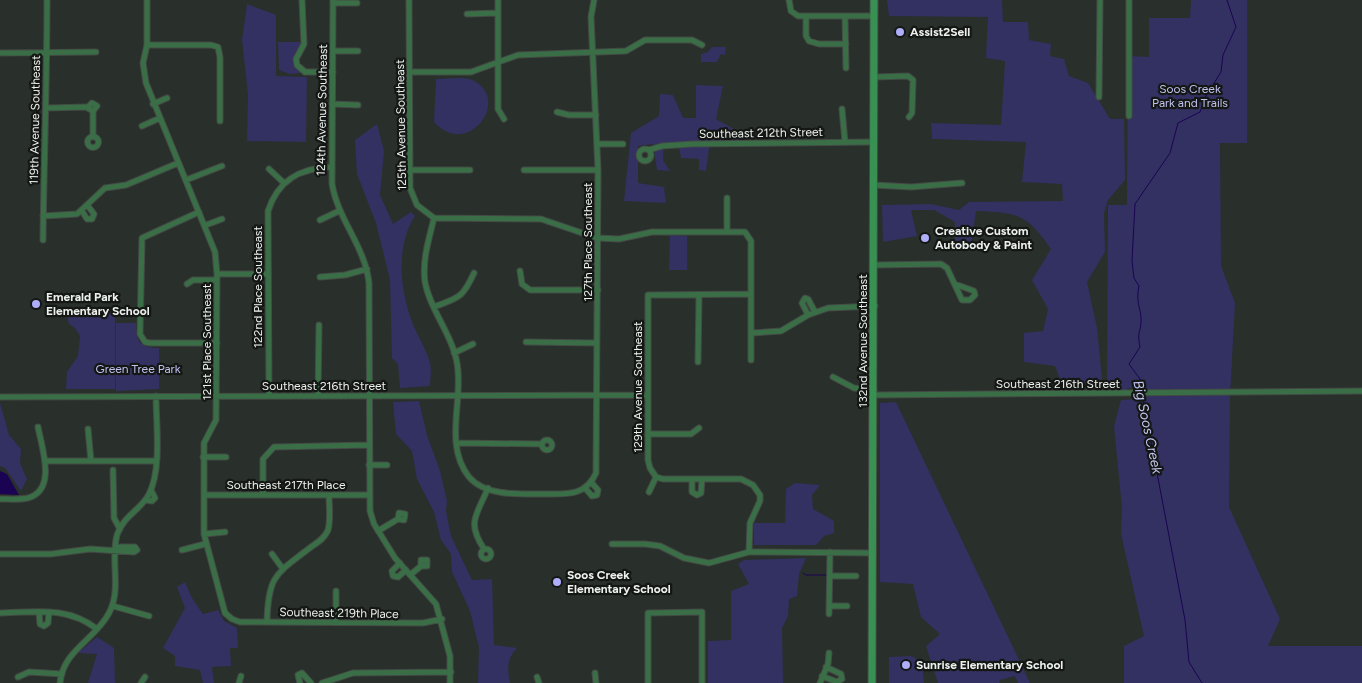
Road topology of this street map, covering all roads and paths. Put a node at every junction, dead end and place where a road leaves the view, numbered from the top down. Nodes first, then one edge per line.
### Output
1 (47, 0) edge
2 (147, 0) edge
3 (302, 0) edge
4 (409, 0) edge
5 (498, 0) edge
6 (594, 0) edge
7 (790, 0) edge
8 (874, 0) edge
9 (1100, 0) edge
10 (1129, 0) edge
11 (333, 1) edge
12 (358, 3) dead end
13 (498, 13) junction
14 (467, 14) dead end
15 (845, 16) junction
16 (874, 16) junction
17 (806, 17) junction
18 (846, 44) junction
19 (147, 45) junction
20 (702, 45) dead end
21 (333, 51) junction
22 (358, 51) dead end
23 (592, 51) junction
24 (0, 52) edge
25 (96, 52) dead end
26 (47, 53) junction
27 (497, 61) junction
28 (846, 68) dead end
29 (333, 72) junction
30 (409, 72) junction
31 (874, 77) junction
32 (1099, 97) dead end
33 (167, 98) dead end
34 (153, 104) junction
35 (332, 104) junction
36 (358, 105) dead end
37 (46, 108) junction
38 (842, 109) dead end
39 (557, 112) dead end
40 (596, 115) junction
41 (1129, 116) dead end
42 (160, 118) junction
43 (909, 118) dead end
44 (504, 119) dead end
45 (220, 121) dead end
46 (142, 126) dead end
47 (93, 137) dead end
48 (845, 142) junction
49 (874, 142) junction
50 (598, 144) junction
51 (624, 144) dead end
52 (649, 150) dead end
53 (178, 164) junction
54 (222, 166) dead end
55 (331, 167) junction
56 (269, 169) dead end
57 (409, 170) junction
58 (470, 170) dead end
59 (524, 170) dead end
60 (598, 170) junction
61 (186, 180) junction
62 (284, 183) junction
63 (962, 183) dead end
64 (874, 185) junction
65 (727, 198) dead end
66 (88, 206) junction
67 (339, 210) junction
68 (82, 211) junction
69 (199, 212) junction
70 (43, 216) junction
71 (434, 218) junction
72 (222, 219) dead end
73 (320, 220) dead end
74 (206, 225) junction
75 (727, 232) junction
76 (597, 238) junction
77 (43, 240) dead end
78 (875, 265) junction
79 (368, 269) junction
80 (520, 271) dead end
81 (474, 273) dead end
82 (267, 274) junction
83 (217, 277) junction
84 (320, 277) dead end
85 (187, 284) dead end
86 (955, 284) dead end
87 (598, 290) junction
88 (699, 294) junction
89 (751, 294) junction
90 (875, 306) junction
91 (434, 307) junction
92 (815, 312) junction
93 (808, 315) junction
94 (319, 325) dead end
95 (751, 333) junction
96 (526, 342) dead end
97 (217, 343) junction
98 (597, 343) junction
99 (473, 344) dead end
100 (454, 353) junction
101 (751, 360) dead end
102 (698, 362) dead end
103 (833, 377) dead end
104 (1362, 391) edge
105 (874, 392) junction
106 (458, 395) junction
107 (597, 395) junction
108 (648, 395) junction
109 (156, 396) junction
110 (216, 396) junction
111 (269, 396) junction
112 (318, 396) junction
113 (369, 396) junction
114 (0, 397) edge
115 (38, 428) dead end
116 (699, 428) dead end
117 (88, 430) dead end
118 (648, 434) junction
119 (456, 443) junction
120 (541, 444) dead end
121 (369, 445) junction
122 (204, 457) junction
123 (226, 457) dead end
124 (45, 461) junction
125 (91, 461) junction
126 (156, 461) junction
127 (369, 465) junction
128 (387, 465) dead end
129 (113, 470) dead end
130 (656, 476) junction
131 (692, 479) junction
132 (702, 479) junction
133 (488, 488) junction
134 (649, 492) dead end
135 (204, 495) junction
136 (263, 495) junction
137 (329, 495) junction
138 (368, 495) junction
139 (0, 499) edge
140 (398, 519) dead end
141 (120, 529) junction
142 (378, 531) junction
143 (225, 532) dead end
144 (204, 534) junction
145 (205, 544) junction
146 (612, 544) dead end
147 (116, 550) junction
148 (182, 550) dead end
149 (484, 550) dead end
150 (750, 552) junction
151 (830, 552) junction
152 (873, 553) junction
153 (0, 554) edge
154 (272, 554) dead end
155 (400, 563) junction
156 (421, 566) dead end
157 (283, 569) junction
158 (408, 572) junction
159 (830, 576) junction
160 (856, 576) dead end
161 (336, 591) dead end
162 (113, 606) junction
163 (829, 606) junction
164 (847, 606) dead end
165 (0, 612) edge
166 (40, 612) junction
167 (49, 612) junction
168 (829, 614) dead end
169 (149, 616) dead end
170 (442, 619) junction
171 (236, 621) joint
172 (267, 622) junction
173 (336, 622) junction
174 (97, 629) junction
175 (829, 653) dead end
176 (826, 668) junction
177 (451, 672) junction
178 (595, 673) dead end
179 (62, 674) junction
180 (241, 676) dead end
181 (343, 676) junction
182 (822, 676) junction
183 (18, 677) dead end
184 (145, 677) dead end
185 (330, 681) edge
186 (60, 683) edge
187 (142, 683) edge
188 (239, 683) edge
189 (300, 683) edge
190 (311, 683) edge
191 (322, 683) edge
192 (344, 683) edge
193 (450, 683) edge
194 (596, 683) edge
195 (648, 683) edge
196 (702, 683) edge
197 (820, 683) edge
198 (872, 683) edge

1 - 26 street, 119th Avenue Southeast
2 - 19 street, 121st Place Southeast
3 - 29 street
4 - 30 street, 125th Avenue Southeast
5 - 13 street
6 - 23 street, 127th Place Southeast
7 - 17 street
8 - 16 main road, 132nd Avenue Southeast
9 - 32 street
10 - 41 street
11 - 12 street
11 - 21 street, 124th Avenue Southeast
13 - 14 street
13 - 27 street
15 - 16 street
15 - 17 street
15 - 18 street
16 - 31 main road, 132nd Avenue Southeast
17 - 18 street
18 - 28 street
19 - 34 street, 121st Place Southeast
19 - 45 street
20 - 23 street
21 - 22 street
21 - 29 street, 124th Avenue Southeast
23 - 27 street
23 - 40 street, 127th Place Southeast
24 - 26 street
25 - 26 street
26 - 37 street, 119th Avenue Southeast
27 - 30 street
27 - 44 street
29 - 35 street, 124th Avenue Southeast
30 - 57 street, 125th Avenue Southeast
31 - 43 street
31 - 49 main road, 132nd Avenue Southeast
33 - 34 street
34 - 42 street, 121st Place Southeast
35 - 36 street
35 - 55 street, 124th Avenue Southeast
37 - 47 street
37 - 70 street, 119th Avenue Southeast
38 - 48 street
39 - 40 street
40 - 50 street, 127th Place Southeast
42 - 46 street
42 - 53 street, 121st Place Southeast
48 - 49 street, Southeast 212th Street
48 - 52 street, Southeast 212th Street
49 - 64 main road, 132nd Avenue Southeast
50 - 51 street
50 - 60 street, 127th Place Southeast
53 - 61 street, 121st Place Southeast
53 - 66 street
54 - 61 street
55 - 62 street
55 - 67 street, 124th Avenue Southeast
56 - 62 street
57 - 58 street
57 - 71 street, 125th Avenue Southeast
59 - 60 street
60 - 76 street, 127th Place Southeast
61 - 69 street, 121st Place Southeast
62 - 82 street, 122nd Place Southeast
63 - 64 street
64 - 78 main road, 132nd Avenue Southeast
65 - 75 street
66 - 68 street
66 - 68 street
67 - 73 street
67 - 79 street, 124th Avenue Southeast
68 - 70 street
69 - 74 street, 121st Place Southeast
69 - 97 street
70 - 77 street, 119th Avenue Southeast
71 - 76 street
71 - 91 street
72 - 74 street
74 - 83 street, 121st Place Southeast
75 - 76 street
75 - 89 street
76 - 87 street, 127th Place Southeast
78 - 86 street
78 - 90 main road, 132nd Avenue Southeast
79 - 84 street
79 - 113 street, 124th Avenue Southeast
80 - 87 street
81 - 91 street
82 - 83 street
82 - 111 street, 122nd Place Southeast
83 - 85 street
83 - 97 street, 121st Place Southeast
87 - 98 street, 127th Place Southeast
88 - 89 street
88 - 102 street
88 - 108 street, 129th Avenue Southeast
89 - 95 street
90 - 92 street
90 - 105 main road, 132nd Avenue Southeast
91 - 100 street
92 - 93 street
92 - 93 street
93 - 95 street
94 - 112 street
95 - 101 street
96 - 98 street
97 - 110 street, 121st Place Southeast
98 - 107 street, 127th Place Southeast
99 - 100 street
100 - 106 street
103 - 105 street, Southeast 216th Street
104 - 105 street, Southeast 216th Street
105 - 152 main road, 132nd Avenue Southeast
106 - 107 street, Southeast 216th Street
106 - 113 street, Southeast 216th Street
106 - 119 street
107 - 108 street, Southeast 216th Street
107 - 133 street, 127th Place Southeast
108 - 118 street, 129th Avenue Southeast
109 - 110 street, Southeast 216th Street
109 - 114 street, Southeast 216th Street
109 - 126 street
110 - 111 street, Southeast 216th Street
110 - 122 street, 121st Place Southeast
111 - 112 street, Southeast 216th Street
112 - 113 street, Southeast 216th Street
113 - 121 street, 124th Avenue Southeast
115 - 124 street
116 - 118 street
117 - 125 street
118 - 130 street, 129th Avenue Southeast
119 - 120 street
119 - 133 street
121 - 127 street, 124th Avenue Southeast
121 - 136 street
122 - 123 street
122 - 135 street, 121st Place Southeast
124 - 125 street
124 - 139 street
125 - 126 street
126 - 141 street
127 - 128 street
127 - 138 street, 124th Avenue Southeast
129 - 141 street
130 - 131 street
130 - 134 street
131 - 132 street
131 - 132 street
132 - 150 street
133 - 149 street
135 - 136 street, Southeast 217th Place
135 - 144 street, 121st Place Southeast
136 - 137 street, Southeast 217th Place
137 - 138 street, Southeast 217th Place
137 - 157 street
138 - 142 street, 124th Avenue Southeast
140 - 142 street
141 - 147 street
142 - 155 street, 124th Avenue Southeast
143 - 144 street
144 - 145 street, 121st Place Southeast
145 - 148 street
145 - 171 street, 121st Place Southeast
146 - 150 street
147 - 153 street
147 - 162 street
150 - 151 street
151 - 152 street
151 - 159 street
152 - 198 main road, 132nd Avenue Southeast
154 - 157 street
155 - 158 street, 124th Avenue Southeast
155 - 158 street
156 - 158 street
157 - 172 street
158 - 170 street, 124th Avenue Southeast
159 - 160 street
159 - 163 street
161 - 173 street
162 - 169 street
162 - 174 street
163 - 164 street
163 - 168 street
165 - 166 street
166 - 167 street
166 - 167 street
167 - 174 street
170 - 173 street, Southeast 219th Place
170 - 177 street, 124th Avenue Southeast
171 - 172 street, Southeast 219th Place
172 - 173 street, Southeast 219th Place
174 - 179 street
175 - 176 street
176 - 182 street
176 - 182 street
177 - 181 street
177 - 193 street, 124th Avenue Southeast
178 - 194 street
179 - 183 street
179 - 186 street
180 - 188 street
181 - 185 street
181 - 192 street
182 - 197 street
184 - 187 street
185 - 191 street
189 - 190 street
195 - 196 street

